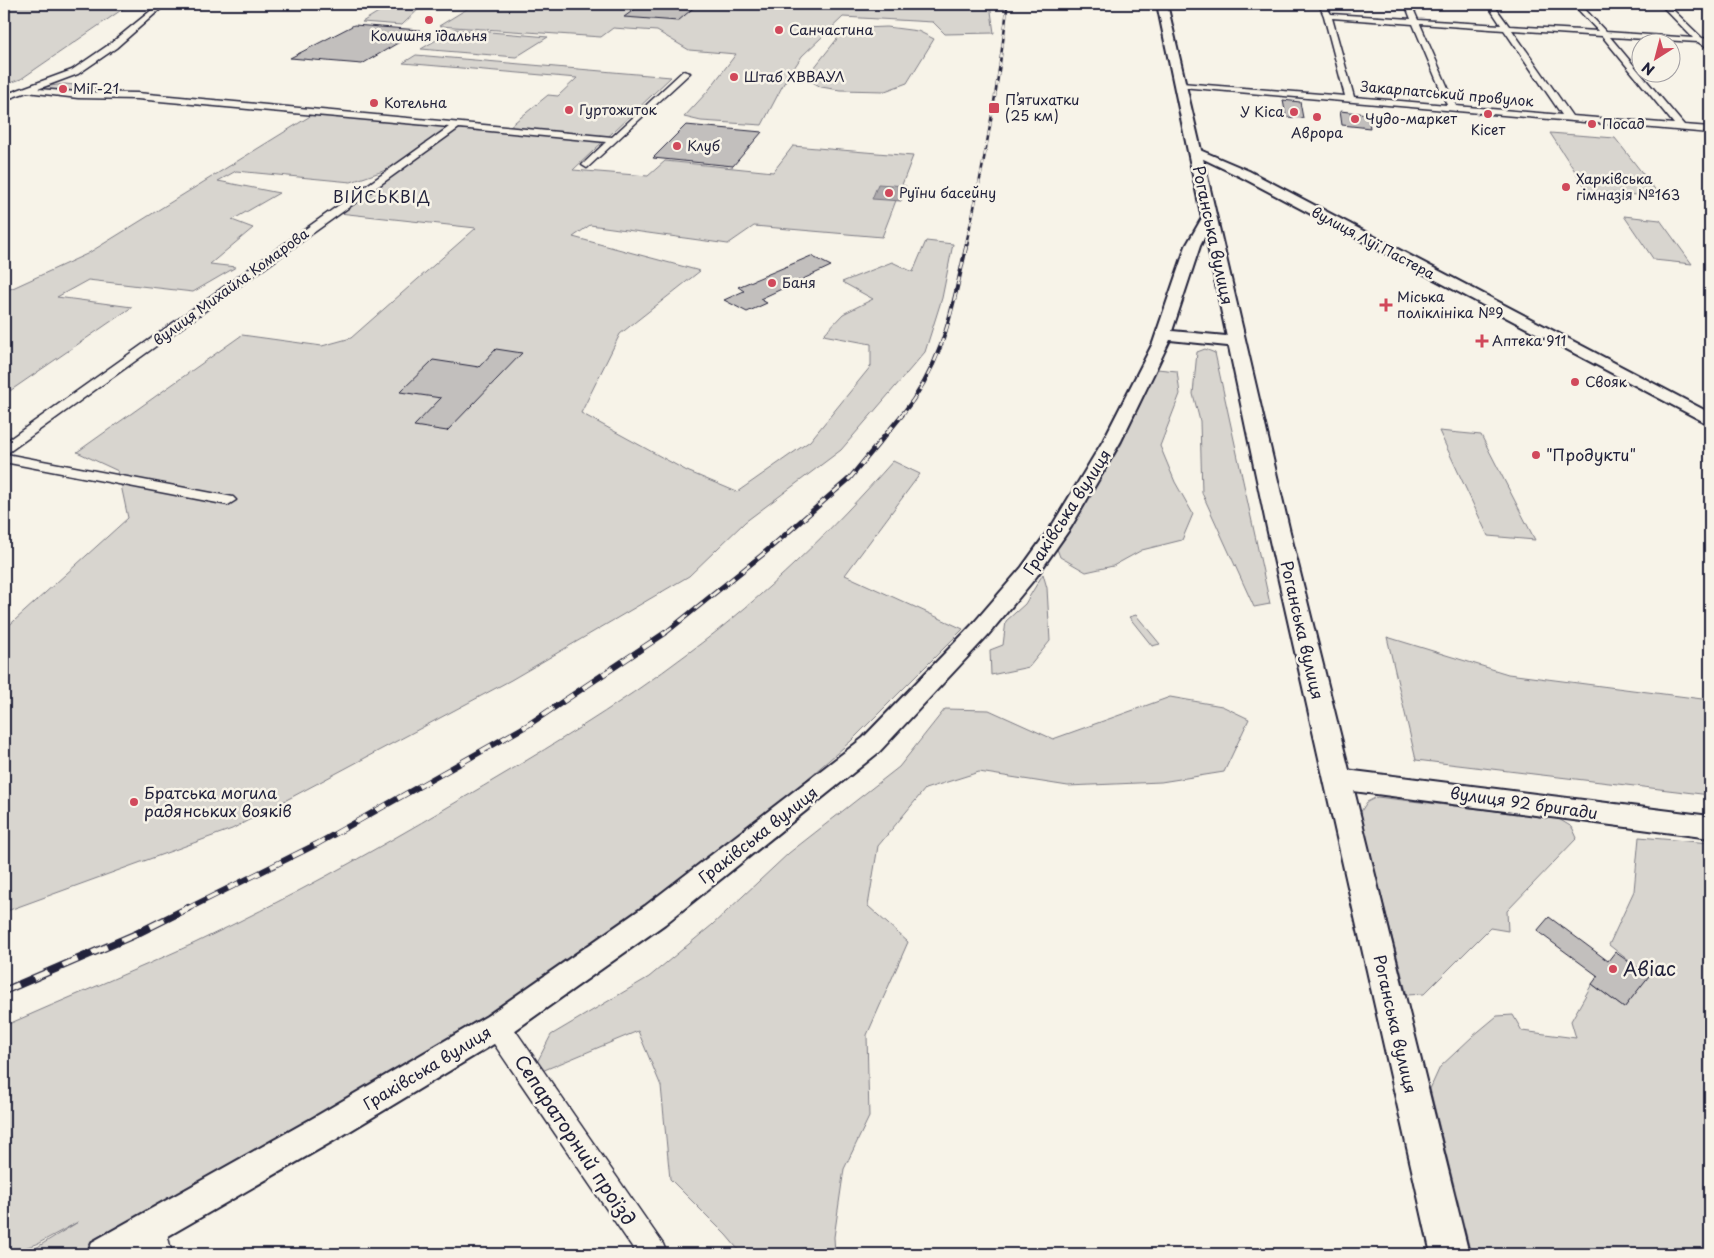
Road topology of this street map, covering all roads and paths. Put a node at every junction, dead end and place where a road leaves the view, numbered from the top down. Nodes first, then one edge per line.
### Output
1 (163, 4) edge
2 (1162, 4) edge
3 (1322, 4) edge
4 (1408, 4) edge
5 (1490, 4) edge
6 (1576, 4) edge
7 (1663, 4) edge
8 (1328, 16) junction
9 (1416, 22) junction
10 (1508, 28) junction
11 (1604, 34) junction
12 (1700, 40) junction
13 (1710, 41) edge
14 (1710, 50) edge
15 (686, 73) dead end
16 (51, 82) junction
17 (1181, 85) junction
18 (27, 90) junction
19 (138, 96) junction
20 (4, 98) edge
21 (1350, 99) junction
22 (1453, 108) junction
23 (1569, 118) junction
24 (458, 124) junction
25 (1680, 127) junction
26 (1710, 130) edge
27 (614, 140) junction
28 (1195, 150) junction
29 (587, 165) dead end
30 (1208, 218) junction
31 (1164, 335) junction
32 (1237, 342) junction
33 (1710, 420) edge
34 (4, 450) edge
35 (4, 458) edge
36 (228, 500) dead end
37 (1338, 779) junction
38 (1710, 827) edge
39 (497, 1026) junction
40 (153, 1227) junction
41 (104, 1254) edge
42 (158, 1254) edge
43 (653, 1254) edge
44 (1450, 1254) edge

1 - 16 street
2 - 17 main road, Роганська вулиця
3 - 8 street
4 - 9 street
5 - 10 street
6 - 11 street
7 - 12 street
8 - 9 street
8 - 21 street
9 - 10 street
9 - 22 street
10 - 11 street
10 - 23 street
11 - 12 street
11 - 25 street
12 - 13 street
12 - 14 street
15 - 27 street
16 - 18 street
16 - 19 street
17 - 21 street, Закарпатський провулок
17 - 28 main road, Роганська вулиця
18 - 19 street
18 - 20 street
19 - 24 street
21 - 22 street, Закарпатський провулок
22 - 23 street, Закарпатський провулок
23 - 25 street, Закарпатський провулок
24 - 27 street
24 - 34 street, вулиця Михайла Комарова
25 - 26 street, Закарпатський провулок
27 - 29 street
28 - 30 main road, Роганська вулиця
28 - 33 street, вулиця Луї Пастера
30 - 31 street, Граківська вулиця
30 - 32 main road, Роганська вулиця
31 - 32 street
31 - 39 street, Граківська вулиця
32 - 37 main road, Роганська вулиця
35 - 36 street
37 - 38 street, вулиця 92 бригади
37 - 44 main road, Роганська вулиця
39 - 40 street, Граківська вулиця
39 - 43 street, Сепараторний проїзд
40 - 41 street, Граківська вулиця
40 - 42 street

